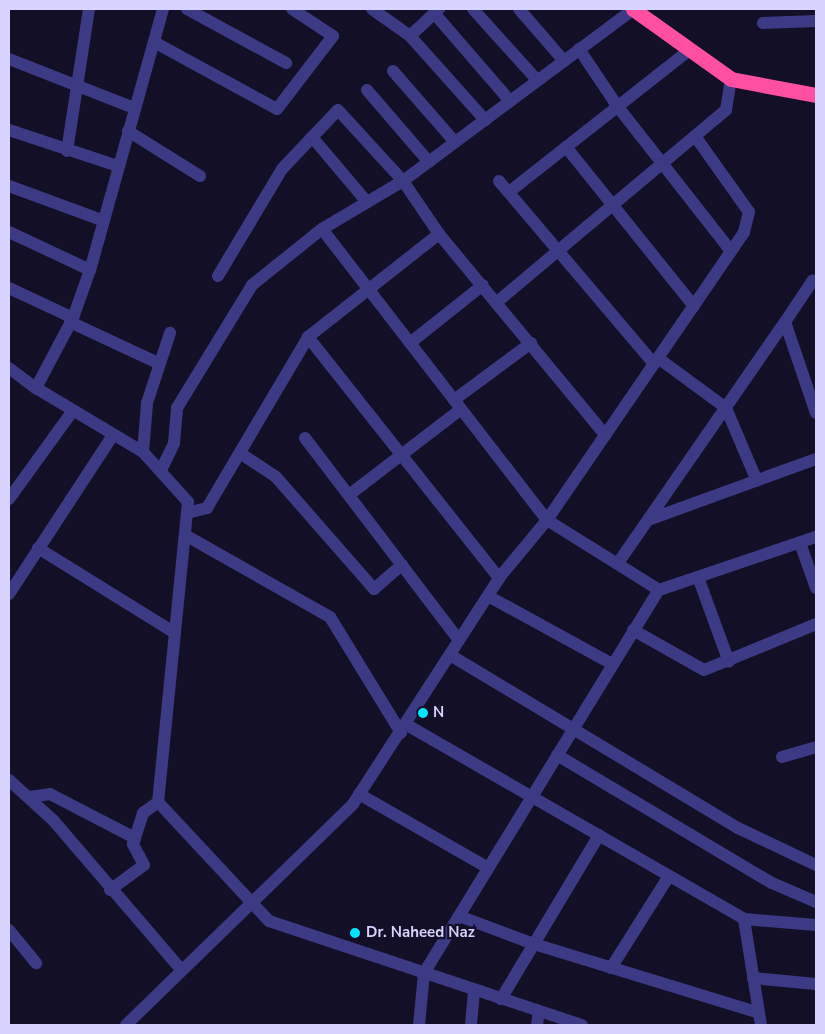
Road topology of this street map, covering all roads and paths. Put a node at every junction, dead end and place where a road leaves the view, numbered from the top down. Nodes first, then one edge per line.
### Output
1 (89, 9) edge
2 (164, 9) edge
3 (187, 9) edge
4 (292, 9) edge
5 (372, 9) edge
6 (396, 9) edge
7 (473, 9) edge
8 (519, 9) edge
9 (633, 9) edge
10 (436, 11) edge
11 (389, 20) junction
12 (816, 21) edge
13 (763, 23) dead end
14 (410, 36) junction
15 (154, 42) junction
16 (579, 50) junction
17 (688, 51) junction
18 (9, 58) edge
19 (564, 61) junction
20 (286, 63) dead end
21 (393, 71) dead end
22 (731, 79) junction
23 (538, 80) junction
24 (75, 84) junction
25 (367, 90) dead end
26 (816, 95) edge
27 (510, 101) junction
28 (618, 107) junction
29 (134, 108) junction
30 (484, 120) junction
31 (9, 130) edge
32 (128, 131) junction
33 (695, 136) junction
34 (312, 137) junction
35 (455, 142) junction
36 (566, 147) junction
37 (67, 151) junction
38 (429, 162) junction
39 (662, 164) junction
40 (118, 166) junction
41 (200, 176) dead end
42 (403, 181) junction
43 (499, 181) dead end
44 (9, 186) edge
45 (509, 192) junction
46 (367, 202) junction
47 (612, 205) junction
48 (102, 220) junction
49 (322, 230) junction
50 (9, 232) edge
51 (439, 234) junction
52 (558, 250) junction
53 (731, 251) junction
54 (90, 270) junction
55 (218, 276) dead end
56 (813, 280) dead end
57 (484, 285) junction
58 (9, 288) edge
59 (368, 290) junction
60 (497, 302) junction
61 (694, 306) junction
62 (72, 320) junction
63 (785, 322) junction
64 (170, 333) dead end
65 (308, 337) junction
66 (410, 342) junction
67 (531, 343) junction
68 (656, 361) junction
69 (158, 363) junction
70 (9, 368) edge
71 (36, 388) junction
72 (458, 404) junction
73 (726, 408) junction
74 (72, 412) junction
75 (816, 413) edge
76 (113, 435) junction
77 (605, 435) junction
78 (305, 438) dead end
79 (143, 452) junction
80 (240, 453) junction
81 (402, 454) junction
82 (816, 459) edge
83 (161, 470) junction
84 (756, 481) junction
85 (349, 495) junction
86 (9, 499) edge
87 (187, 513) junction
88 (547, 520) junction
89 (648, 520) junction
90 (185, 536) junction
91 (816, 538) edge
92 (800, 543) junction
93 (38, 548) junction
94 (618, 563) junction
95 (402, 565) junction
96 (698, 577) junction
97 (499, 578) junction
98 (816, 588) edge
99 (659, 590) junction
100 (9, 594) edge
101 (488, 596) junction
102 (816, 624) edge
103 (633, 630) junction
104 (175, 633) junction
105 (459, 640) junction
106 (450, 655) junction
107 (729, 662) junction
108 (612, 664) junction
109 (404, 729) junction
110 (573, 729) junction
111 (816, 747) edge
112 (557, 756) junction
113 (782, 757) dead end
114 (9, 780) edge
115 (359, 794) junction
116 (28, 797) junction
117 (531, 797) junction
118 (158, 802) junction
119 (599, 835) junction
120 (135, 838) junction
121 (816, 865) edge
122 (488, 868) junction
123 (669, 876) junction
124 (110, 890) junction
125 (816, 902) edge
126 (252, 903) junction
127 (458, 916) junction
128 (744, 919) junction
129 (816, 925) edge
130 (9, 930) edge
131 (534, 944) junction
132 (36, 963) dead end
133 (180, 968) junction
134 (611, 968) junction
135 (424, 973) junction
136 (754, 978) junction
137 (816, 984) edge
138 (474, 990) junction
139 (501, 999) junction
140 (539, 1011) junction
141 (760, 1019) edge
142 (126, 1025) edge
143 (419, 1025) edge
144 (471, 1025) edge
145 (538, 1025) edge
146 (582, 1025) edge

1 - 24 street
2 - 15 street
3 - 20 street
4 - 15 street
5 - 11 street
6 - 11 street
7 - 23 street
8 - 19 street
9 - 16 street
9 - 17 highway
10 - 14 street
10 - 27 street
11 - 14 street
12 - 13 street
14 - 30 street
15 - 29 street
16 - 19 street
16 - 28 street
17 - 22 highway
17 - 28 street
18 - 24 street
19 - 23 street
21 - 35 street
22 - 26 highway
22 - 33 street
23 - 27 street
24 - 29 street
24 - 37 street
25 - 38 street
27 - 30 street
28 - 36 street
28 - 39 street
29 - 32 street
30 - 35 street
31 - 37 street
32 - 40 street
32 - 41 street
33 - 39 street
33 - 53 street
34 - 42 street
34 - 46 street
34 - 55 street
35 - 38 street
36 - 45 street
36 - 47 street
37 - 40 street
38 - 42 street
39 - 47 street
39 - 53 street
40 - 48 street
42 - 46 street
42 - 51 street
43 - 45 street
44 - 48 street
45 - 52 street
46 - 49 street
47 - 52 street
47 - 61 street
48 - 54 street
49 - 59 street
49 - 83 street
50 - 54 street
51 - 57 street
51 - 59 street
52 - 60 street
52 - 68 street
53 - 61 street
54 - 62 street
56 - 63 street
57 - 60 street
57 - 66 street
58 - 62 street
59 - 65 street
59 - 66 street
60 - 67 street
61 - 68 street
62 - 69 street
62 - 71 street
63 - 73 street
63 - 75 street
64 - 69 street
65 - 80 street
65 - 81 street
66 - 72 street
67 - 72 street
67 - 77 street
68 - 73 street
68 - 77 street
69 - 79 street
70 - 71 street
71 - 74 street
72 - 81 street
72 - 88 street
73 - 84 street
73 - 89 street
74 - 76 street
74 - 86 street
76 - 79 street
76 - 93 street
77 - 88 street
78 - 85 street
79 - 83 street
80 - 87 street
80 - 95 street
81 - 85 street
81 - 97 street
82 - 84 street
83 - 87 street
84 - 89 street
85 - 95 street
87 - 90 street
88 - 94 street
88 - 97 street
89 - 94 street
90 - 104 street
90 - 109 street
91 - 92 street
92 - 96 street
92 - 98 street
93 - 100 street
93 - 104 street
94 - 99 street
95 - 105 street
96 - 99 street
96 - 107 street
97 - 101 street
99 - 103 street
101 - 105 street
101 - 108 street
102 - 107 street
103 - 107 street
103 - 108 street
104 - 118 street
105 - 106 street
106 - 109 street
106 - 110 street
108 - 110 street
109 - 115 street
109 - 117 street
110 - 112 street
110 - 121 street
111 - 113 street
112 - 117 street
112 - 125 street
114 - 116 street
115 - 122 street
115 - 126 street
116 - 120 street
116 - 124 street
117 - 119 street
117 - 122 street
118 - 120 street
118 - 126 street
119 - 123 street
119 - 131 street
120 - 124 street
122 - 127 street
123 - 128 street
123 - 134 street
124 - 133 street
126 - 133 street
126 - 135 street
127 - 131 street
127 - 135 street
128 - 129 street
128 - 136 street
130 - 132 street
131 - 134 street
131 - 139 street
133 - 142 street
134 - 141 street
135 - 138 street
135 - 143 street
136 - 137 street
136 - 141 street
138 - 139 street
138 - 144 street
139 - 140 street
140 - 145 street
140 - 146 street

